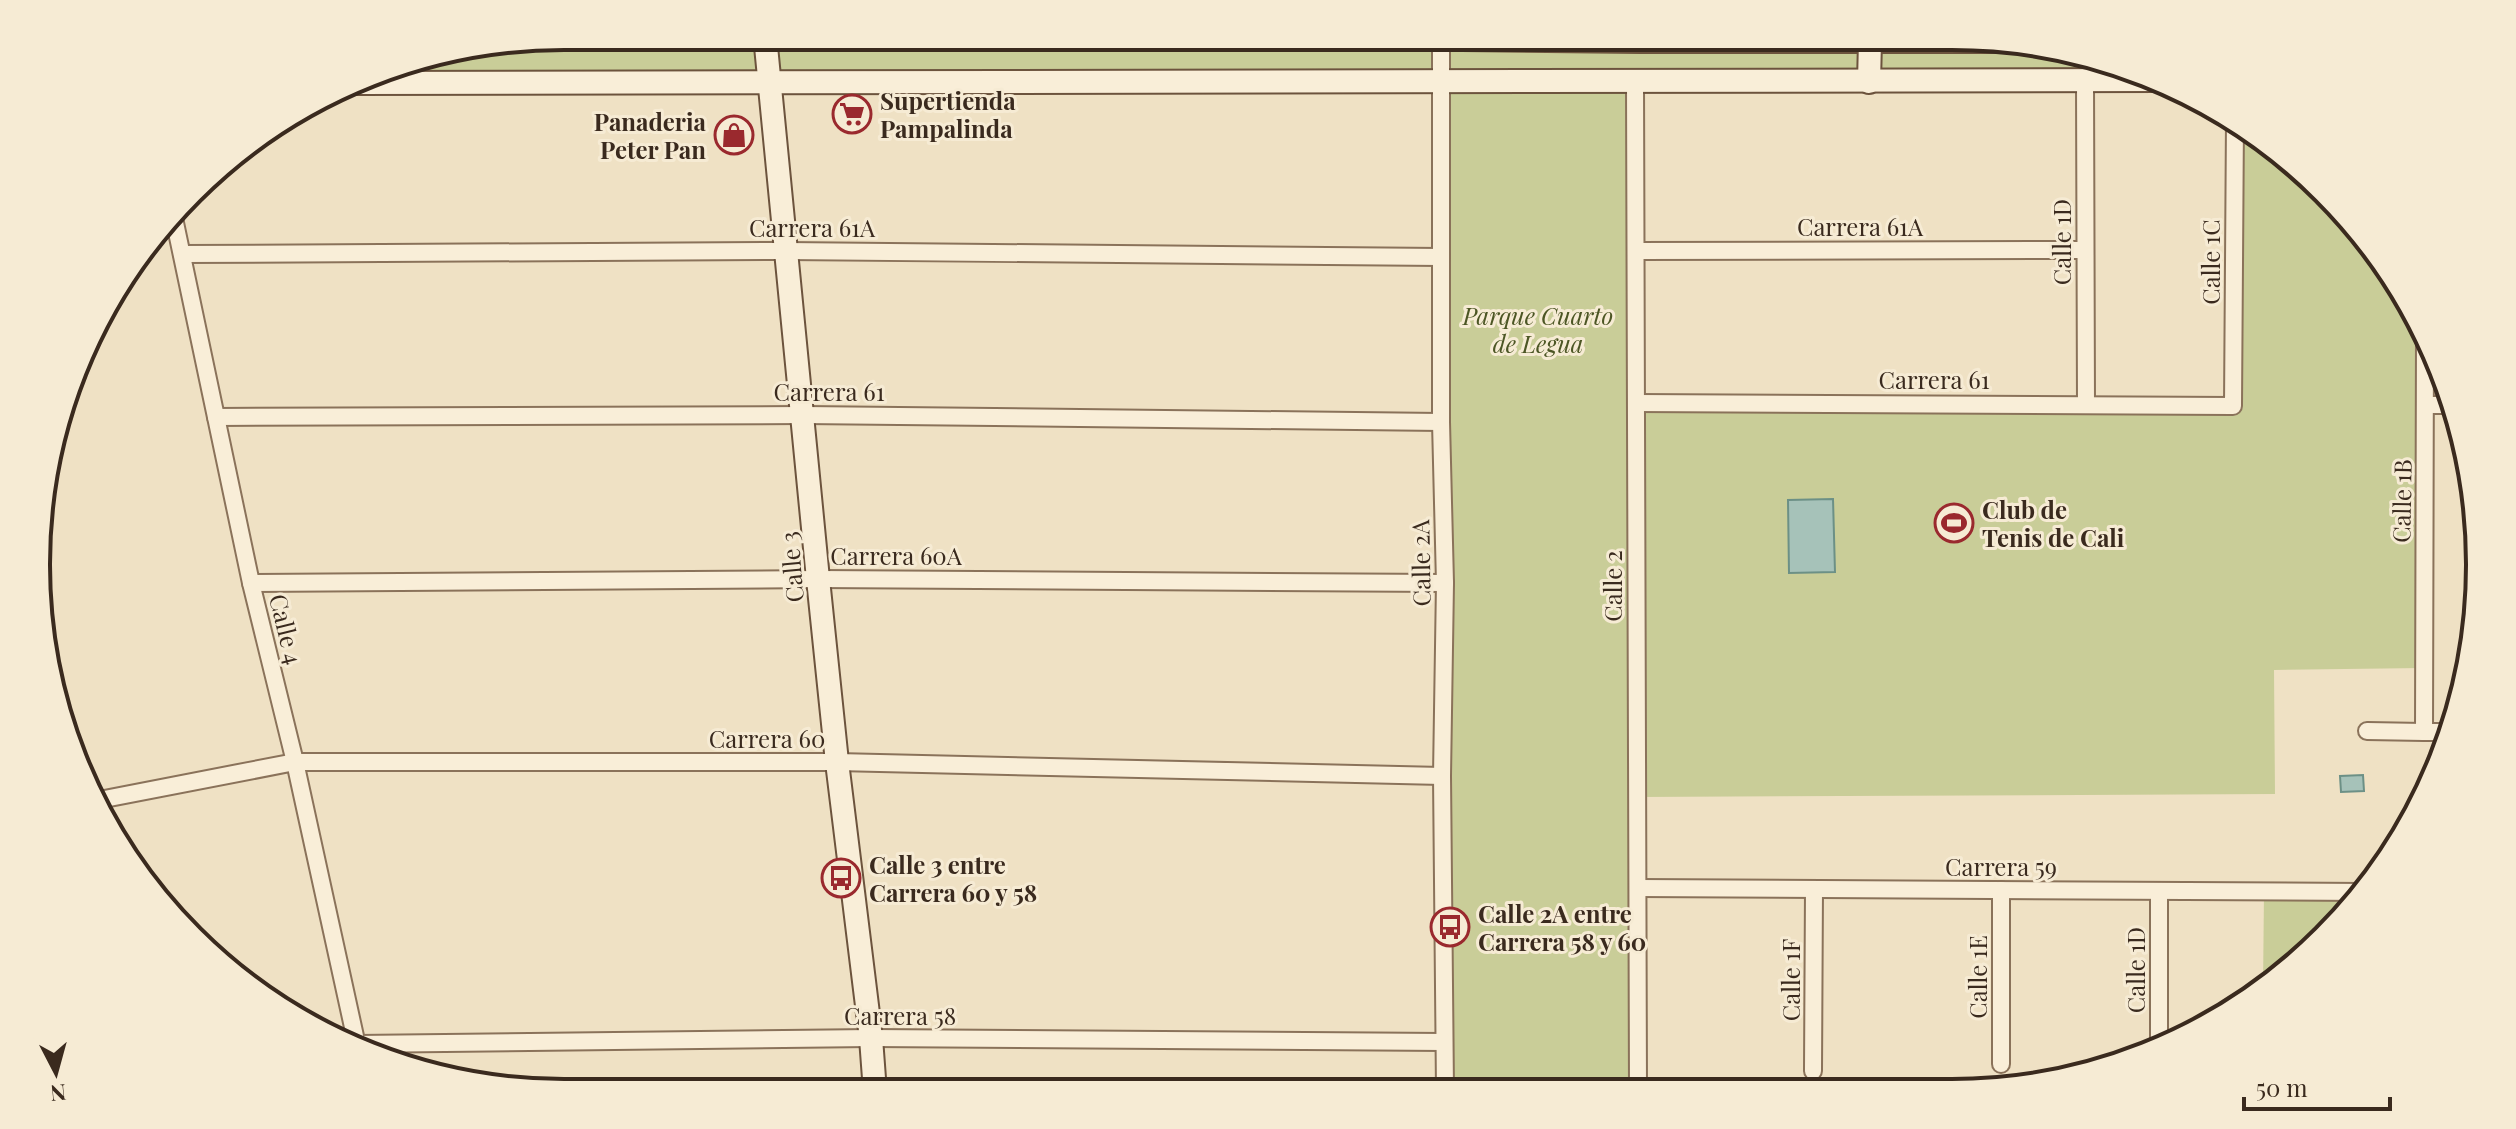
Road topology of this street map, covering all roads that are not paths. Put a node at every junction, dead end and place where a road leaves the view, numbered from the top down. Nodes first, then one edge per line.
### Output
1 (766, 50) edge
2 (1441, 50) edge
3 (1870, 50) edge
4 (2126, 80) edge
5 (2085, 81) junction
6 (1441, 82) junction
7 (1635, 82) junction
8 (1869, 82) junction
9 (384, 83) edge
10 (769, 83) junction
11 (2235, 136) edge
12 (176, 227) edge
13 (2085, 250) junction
14 (786, 251) junction
15 (1636, 251) junction
16 (182, 254) junction
17 (1441, 257) junction
18 (2425, 365) edge
19 (1636, 403) junction
20 (2086, 403) junction
21 (2426, 405) junction
22 (2441, 405) edge
23 (2233, 406) joint
24 (804, 415) junction
25 (216, 417) junction
26 (1441, 422) junction
27 (818, 579) junction
28 (251, 583) junction
29 (1445, 583) junction
30 (2367, 731) dead end
31 (2424, 732) junction
32 (2438, 732) edge
33 (295, 762) junction
34 (837, 762) junction
35 (1442, 776) junction
36 (107, 799) edge
37 (1638, 888) junction
38 (1814, 889) junction
39 (2001, 890) junction
40 (2159, 891) junction
41 (2348, 892) edge
42 (354, 1034) edge
43 (2159, 1035) edge
44 (871, 1038) junction
45 (1444, 1042) junction
46 (385, 1047) edge
47 (2001, 1064) dead end
48 (1813, 1071) dead end
49 (874, 1079) edge
50 (1445, 1079) edge
51 (1638, 1079) edge

1 - 10 street, Calle 3
2 - 6 street, Calle 2A
3 - 8 street
4 - 5 street
5 - 8 street
5 - 13 street, Calle 1D
6 - 7 street
6 - 10 street
6 - 17 street, Calle 2A
7 - 8 street
7 - 15 street, Calle 2
9 - 10 street
10 - 14 street, Calle 3
11 - 23 street, Calle 1C
12 - 16 street, Calle 4
13 - 15 street, Carrera 61A
13 - 20 street, Calle 1D
14 - 16 street, Carrera 61A
14 - 17 street, Carrera 61A
14 - 24 street, Calle 3
15 - 19 street, Calle 2
16 - 25 street, Calle 4
17 - 26 street, Calle 2A
18 - 21 street, Calle 1B
19 - 20 street, Carrera 61
19 - 37 street, Calle 2
20 - 23 street, Carrera 61
21 - 22 street
21 - 31 street, Calle 1B
24 - 25 street, Carrera 61
24 - 26 street, Carrera 61
24 - 27 street, Calle 3
25 - 28 street, Calle 4
26 - 29 street, Calle 2A
27 - 28 street, Carrera 60A
27 - 29 street, Carrera 60A
27 - 34 street, Calle 3
28 - 33 street, Calle 4
29 - 35 street, Calle 2A
30 - 31 street
31 - 32 street
33 - 34 street, Carrera 60
33 - 36 street, Carrera 60
33 - 42 street, Calle 4
34 - 35 street, Carrera 60
34 - 44 street, Calle 3
35 - 45 street, Calle 2A
37 - 38 street, Carrera 59
37 - 51 street, Calle 2
38 - 39 street, Carrera 59
38 - 48 street, Calle 1F
39 - 40 street, Carrera 59
39 - 47 street, Calle 1E
40 - 41 street, Carrera 59
40 - 43 street, Calle 1D
44 - 45 street, Carrera 58
44 - 46 street, Carrera 58
44 - 49 street, Calle 3
45 - 50 street, Calle 2A

